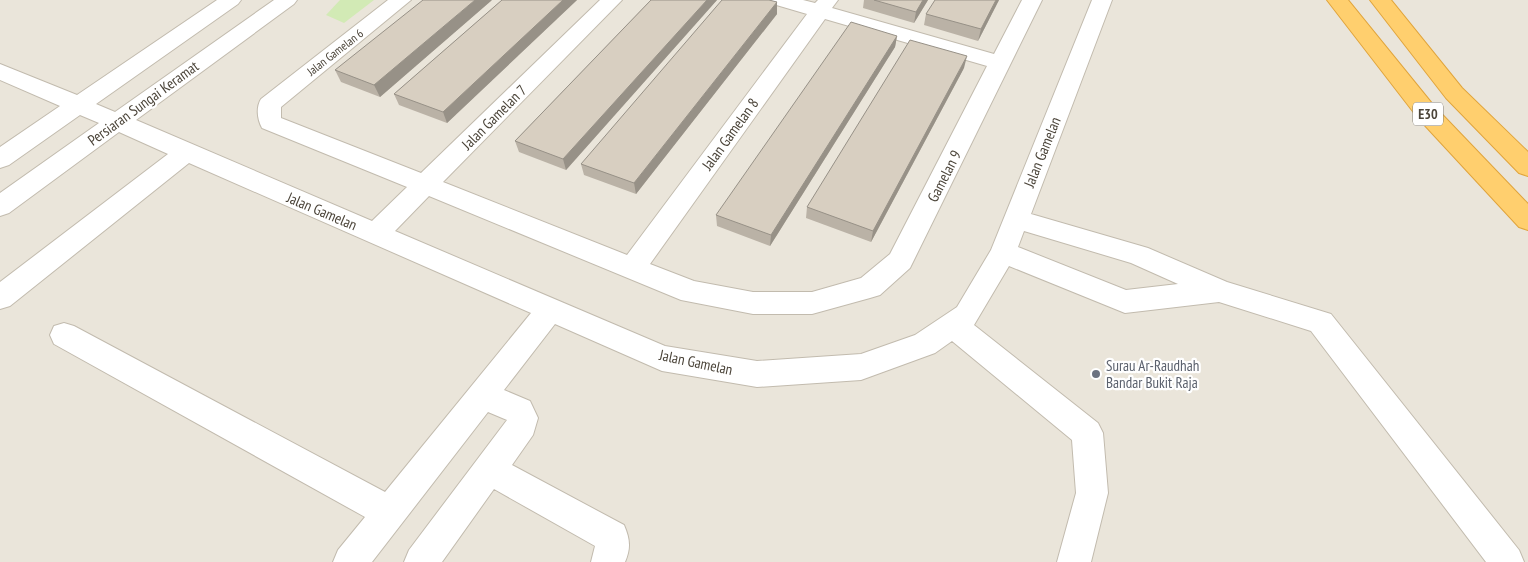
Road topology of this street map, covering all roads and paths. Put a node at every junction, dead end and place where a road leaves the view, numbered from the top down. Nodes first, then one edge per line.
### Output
1 (231, 0) edge
2 (287, 0) edge
3 (401, 0) edge
4 (612, 0) edge
5 (780, 0) edge
6 (1032, 0) edge
7 (1102, 0) edge
8 (1337, 0) edge
9 (1380, 0) edge
10 (824, 6) edge
11 (1001, 63) junction
12 (0, 71) edge
13 (269, 104) joint
14 (80, 105) junction
15 (117, 122) junction
16 (188, 152) junction
17 (0, 159) edge
18 (1528, 167) edge
19 (426, 184) junction
20 (0, 206) edge
21 (1015, 219) junction
22 (1528, 220) edge
23 (375, 234) junction
24 (1002, 252) junction
25 (632, 268) junction
26 (1220, 291) junction
27 (0, 298) edge
28 (550, 310) junction
29 (953, 325) junction
30 (64, 335) dead end
31 (483, 395) junction
32 (490, 470) junction
33 (390, 513) junction
34 (350, 562) edge
35 (421, 562) edge
36 (608, 562) edge
37 (1074, 562) edge
38 (1507, 562) edge

1 - 14 street
2 - 15 street, Persiaran Sungai Keramat
3 - 13 street, Jalan Gamelan 6
4 - 19 street, Jalan Gamelan 7
5 - 10 street
6 - 11 street, Gamelan 9
7 - 21 street, Jalan Gamelan
8 - 22 highway, E30
9 - 18 highway, E30
10 - 11 street
10 - 25 street, Jalan Gamelan 8
11 - 25 street, Gamelan 9
12 - 14 street, Jalan Gamelan
13 - 19 street, Gamelan 9
14 - 15 street, Jalan Gamelan
14 - 17 street
15 - 16 street, Jalan Gamelan
15 - 20 street, Persiaran Sungai Keramat
16 - 23 street, Jalan Gamelan
16 - 27 street
19 - 23 street, Jalan Gamelan 7
19 - 25 street, Gamelan 9
21 - 24 street, Jalan Gamelan
21 - 26 street
23 - 28 street, Jalan Gamelan
24 - 26 street
24 - 29 street, Jalan Gamelan
26 - 38 street
28 - 29 street, Jalan Gamelan
28 - 31 street
29 - 37 street
30 - 33 street
31 - 32 street
31 - 33 street
32 - 35 street
32 - 36 street
33 - 34 street

